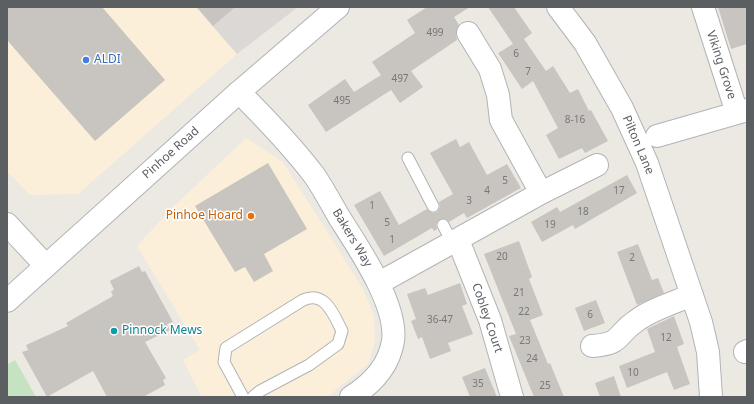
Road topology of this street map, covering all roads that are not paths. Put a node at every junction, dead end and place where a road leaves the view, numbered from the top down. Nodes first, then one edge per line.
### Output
1 (338, 7) edge
2 (558, 7) edge
3 (703, 7) edge
4 (468, 33) dead end
5 (239, 92) junction
6 (742, 112) edge
7 (648, 140) junction
8 (408, 158) dead end
9 (597, 165) dead end
10 (541, 193) junction
11 (433, 206) dead end
12 (7, 224) edge
13 (451, 236) junction
14 (46, 266) junction
15 (379, 283) junction
16 (692, 295) junction
17 (7, 301) edge
18 (592, 346) dead end
19 (243, 397) edge
20 (253, 397) edge
21 (351, 397) edge
22 (512, 397) edge
23 (711, 397) edge

1 - 5 street, Pinhoe Road
2 - 7 street, Pilton Lane
3 - 6 street, Viking Grove
4 - 10 street
5 - 14 street, Pinhoe Road
5 - 15 street, Bakers Way
6 - 7 street
7 - 16 street, Pilton Lane
8 - 11 lane
9 - 10 street
10 - 13 street
12 - 14 street
13 - 15 street
13 - 22 street, Cobley Court
14 - 17 street, Pinhoe Road
15 - 21 street, Bakers Way
16 - 18 street
16 - 23 street, Pilton Lane
19 - 20 lane

